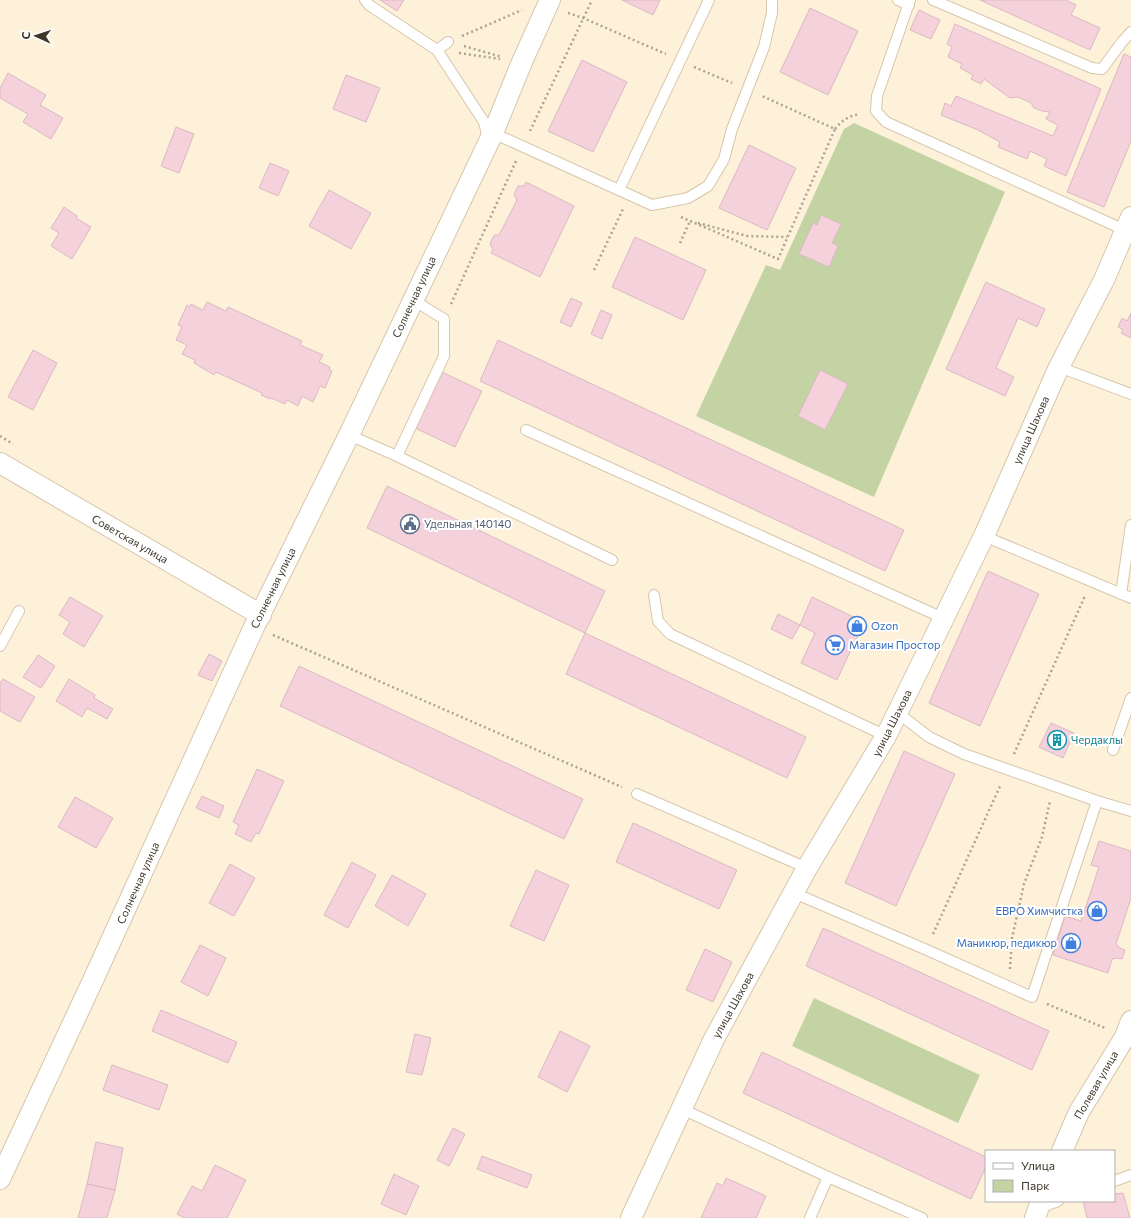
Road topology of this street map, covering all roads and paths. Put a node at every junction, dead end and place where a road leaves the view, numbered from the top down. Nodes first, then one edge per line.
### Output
1 (365, 0) edge
2 (709, 0) edge
3 (772, 0) edge
4 (898, 0) edge
5 (933, 0) edge
6 (910, 2) edge
7 (549, 3) edge
8 (523, 9) dead end
9 (1131, 32) edge
10 (448, 42) junction
11 (437, 50) junction
12 (517, 61) junction
13 (681, 61) junction
14 (748, 90) junction
15 (876, 111) junction
16 (835, 129) junction
17 (491, 137) junction
18 (619, 190) junction
19 (629, 194) junction
20 (652, 205) junction
21 (690, 221) junction
22 (1129, 226) edge
23 (788, 237) junction
24 (680, 243) dead end
25 (594, 270) dead end
26 (413, 300) junction
27 (1059, 367) junction
28 (1131, 394) edge
29 (526, 430) dead end
30 (349, 435) junction
31 (0, 436) edge
32 (13, 444) dead end
33 (397, 456) junction
34 (0, 463) edge
35 (1131, 525) edge
36 (984, 536) junction
37 (612, 560) dead end
38 (1121, 594) junction
39 (654, 595) dead end
40 (1131, 598) edge
41 (19, 611) dead end
42 (943, 618) junction
43 (258, 621) junction
44 (0, 646) edge
45 (1131, 698) edge
46 (898, 713) junction
47 (886, 736) junction
48 (1113, 750) dead end
49 (1054, 785) junction
50 (637, 794) joint
51 (1097, 801) junction
52 (1131, 811) edge
53 (807, 868) junction
54 (794, 893) junction
55 (1009, 987) junction
56 (1032, 997) junction
57 (1128, 1029) edge
58 (682, 1108) junction
59 (1062, 1150) edge
60 (1131, 1175) edge
61 (828, 1177) junction
62 (0, 1178) edge
63 (1115, 1181) edge
64 (1056, 1202) edge
65 (1038, 1209) edge
66 (631, 1218) edge
67 (810, 1218) edge
68 (922, 1218) edge

1 - 11 lane
2 - 13 lane
3 - 14 lane
4 - 6 lane
5 - 9 lane
6 - 15 lane
7 - 12 street, Солнечная улица
7 - 13 path
8 - 10 path
10 - 11 lane
10 - 12 path
11 - 12 path
11 - 17 lane
12 - 17 street, Солнечная улица
13 - 14 path
13 - 18 lane
14 - 16 path
14 - 20 lane
15 - 16 path
15 - 22 lane
16 - 23 path
17 - 18 lane
17 - 26 street, Солнечная улица
18 - 19 lane
19 - 20 lane
19 - 25 path
20 - 21 path
21 - 23 path
21 - 23 path
21 - 24 path
22 - 27 street, улица Шахова
26 - 30 street, Солнечная улица
26 - 33 lane
27 - 28 lane
27 - 36 street, улица Шахова
29 - 42 lane
30 - 33 lane
30 - 43 street, Солнечная улица
31 - 32 path
33 - 37 lane
34 - 43 street, Советская улица
35 - 38 lane
36 - 38 lane
36 - 42 street, улица Шахова
38 - 40 lane
39 - 47 lane
41 - 44 lane
42 - 46 street, улица Шахова
43 - 50 path
43 - 62 street, Солнечная улица
45 - 48 lane
46 - 47 street, улица Шахова
46 - 49 lane
47 - 53 street, улица Шахова
49 - 51 lane
49 - 55 path
50 - 53 lane
51 - 52 lane
51 - 56 lane
53 - 54 street, улица Шахова
54 - 55 lane
54 - 58 street, улица Шахова
55 - 56 lane
56 - 57 path
57 - 59 street, Полевая улица
58 - 61 lane
58 - 66 street, улица Шахова
60 - 63 lane
61 - 67 lane
61 - 68 lane
64 - 65 lane

